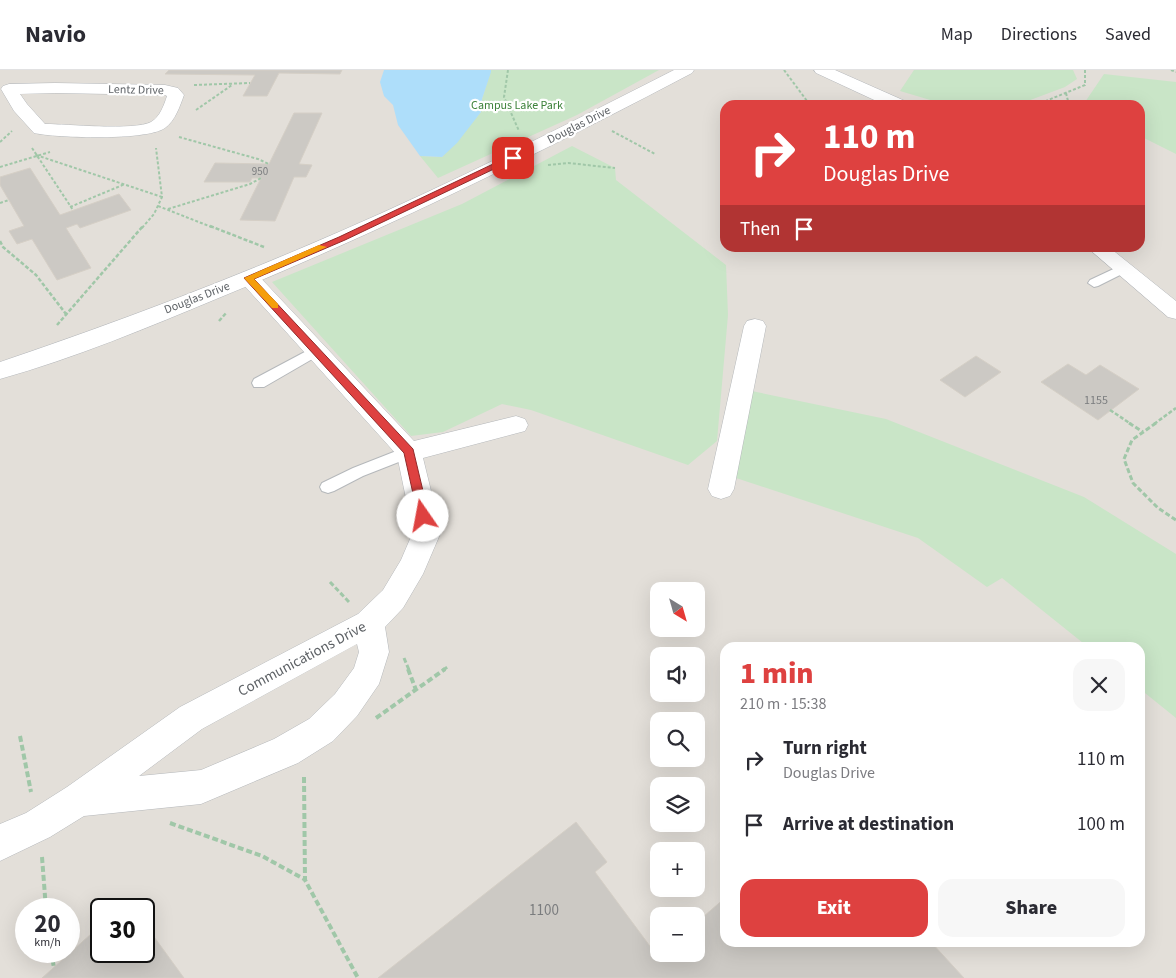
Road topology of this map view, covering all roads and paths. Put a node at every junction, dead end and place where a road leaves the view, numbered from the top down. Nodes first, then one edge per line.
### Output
1 (508, 70) edge
2 (686, 70) edge
3 (784, 70) edge
4 (822, 70) edge
5 (1086, 70) edge
6 (1171, 70) edge
7 (1176, 72) edge
8 (250, 83) dead end
9 (188, 85) dead end
10 (232, 85) junction
11 (5, 89) edge
12 (1066, 93) junction
13 (806, 100) edge
14 (888, 100) edge
15 (1048, 100) edge
16 (1068, 100) edge
17 (190, 113) dead end
18 (17, 126) dead end
19 (611, 130) dead end
20 (520, 134) dead end
21 (179, 137) dead end
22 (0, 142) edge
23 (29, 142) dead end
24 (154, 142) dead end
25 (655, 154) dead end
26 (36, 155) junction
27 (269, 164) dead end
28 (543, 166) dead end
29 (614, 168) dead end
30 (261, 178) dead end
31 (126, 184) junction
32 (162, 197) junction
33 (9, 200) dead end
34 (0, 203) edge
35 (158, 206) junction
36 (70, 207) junction
37 (167, 209) junction
38 (73, 210) dead end
39 (0, 241) edge
40 (265, 247) dead end
41 (1103, 252) edge
42 (1122, 269) junction
43 (248, 278) junction
44 (1094, 283) dead end
45 (1176, 312) edge
46 (66, 314) junction
47 (755, 326) dead end
48 (55, 327) dead end
49 (316, 351) junction
50 (0, 371) edge
51 (259, 383) dead end
52 (1176, 408) edge
53 (1110, 410) dead end
54 (516, 424) dead end
55 (1143, 432) junction
56 (409, 452) junction
57 (328, 487) dead end
58 (721, 489) dead end
59 (1176, 520) edge
60 (369, 623) junction
61 (449, 666) dead end
62 (368, 724) dead end
63 (304, 769) dead end
64 (79, 799) junction
65 (169, 823) dead end
66 (0, 843) edge
67 (305, 880) junction
68 (53, 963) edge
69 (54, 968) dead end
70 (358, 978) edge

1 - 20 path
2 - 43 street, Douglas Drive
3 - 13 path
4 - 14 street
5 - 12 path
6 - 7 path
8 - 10 path
9 - 10 path
10 - 17 path
11 - 11 street, Lentz Drive
12 - 15 path
12 - 16 path
18 - 22 path
19 - 25 path
21 - 27 path
23 - 26 path
24 - 32 path
26 - 31 path
26 - 36 path
28 - 29 path
30 - 37 path
31 - 32 path
31 - 36 path
32 - 35 path
33 - 34 path
35 - 37 path
35 - 46 path
36 - 38 path
37 - 40 path
39 - 46 path
41 - 42 street
42 - 44 lane
42 - 45 street
43 - 49 street, Communications Drive
43 - 50 street, Douglas Drive
46 - 48 path
47 - 58 street
49 - 51 lane
49 - 56 street, Communications Drive
52 - 55 path
53 - 55 path
54 - 56 street
55 - 59 path
56 - 57 lane
56 - 60 street, Communications Drive
60 - 64 street, Communications Drive
60 - 64 street
61 - 62 path
63 - 67 path
64 - 66 street, Communications Drive
65 - 67 path
67 - 70 path
68 - 69 path

